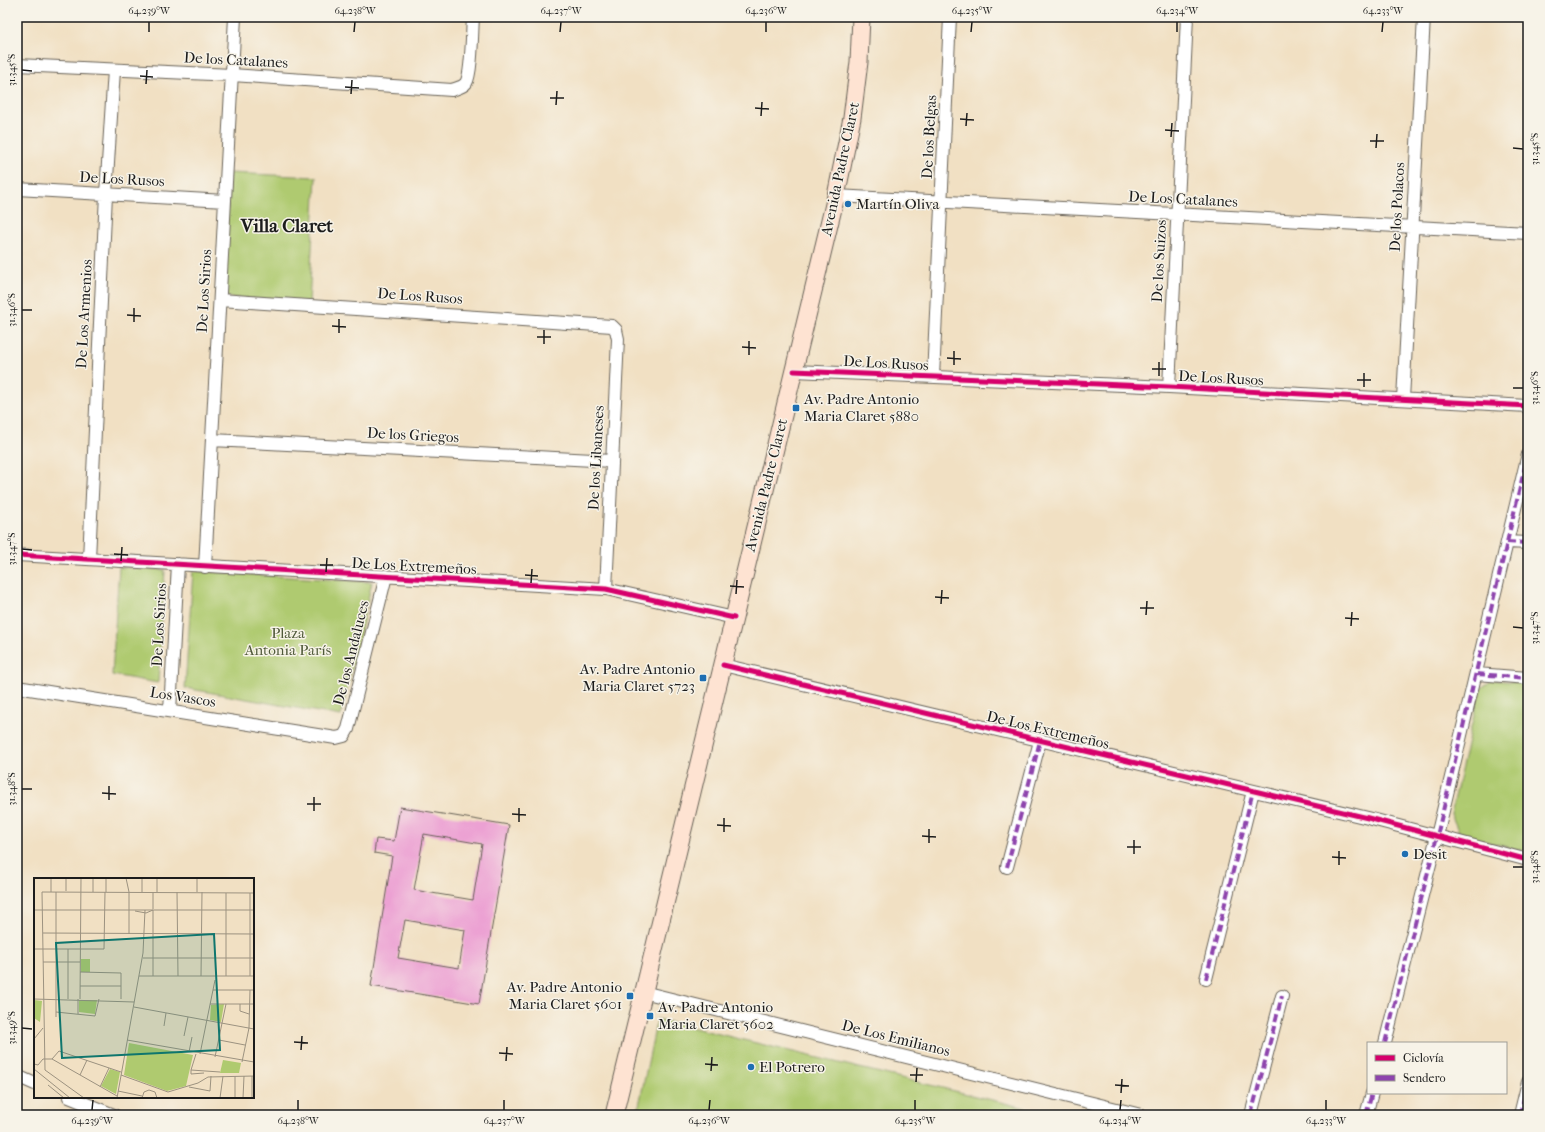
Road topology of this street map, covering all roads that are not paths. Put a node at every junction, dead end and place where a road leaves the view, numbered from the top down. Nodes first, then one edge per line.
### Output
1 (235, 17) edge
2 (473, 17) edge
3 (861, 17) edge
4 (950, 17) edge
5 (1187, 17) edge
6 (1424, 17) edge
7 (17, 65) edge
8 (114, 70) junction
9 (232, 76) junction
10 (17, 189) edge
11 (106, 194) junction
12 (836, 196) junction
13 (225, 201) junction
14 (942, 202) junction
15 (1178, 214) junction
16 (1412, 227) junction
17 (1528, 233) edge
18 (220, 300) junction
19 (616, 330) joint
20 (794, 371) junction
21 (933, 377) junction
22 (1169, 387) junction
23 (1403, 399) junction
24 (1528, 406) edge
25 (212, 440) junction
26 (1528, 454) edge
27 (612, 461) junction
28 (1507, 542) junction
29 (1528, 543) edge
30 (17, 555) edge
31 (89, 559) junction
32 (178, 564) junction
33 (205, 567) junction
34 (386, 576) junction
35 (606, 589) junction
36 (734, 618) junction
37 (723, 665) junction
38 (1477, 674) junction
39 (1528, 678) edge
40 (17, 687) edge
41 (170, 711) junction
42 (344, 736) joint
43 (1040, 741) junction
44 (1253, 791) junction
45 (1437, 836) junction
46 (1528, 860) edge
47 (1007, 867) dead end
48 (1206, 979) dead end
49 (643, 992) junction
50 (1282, 996) dead end
51 (1385, 1042) edge
52 (17, 1076) edge
53 (1528, 1082) edge
54 (34, 1084) edge
55 (1372, 1094) edge
56 (72, 1098) edge
57 (114, 1115) edge
58 (614, 1115) edge
59 (1141, 1115) edge
60 (1251, 1115) edge
61 (1366, 1115) edge
62 (1520, 1115) edge

1 - 9 street, De Los Sirios
2 - 9 street, De los Catalanes
3 - 12 main road, Avenida Padre Claret
4 - 14 street, De los Belgas
5 - 15 street, De los Suizos
6 - 16 street, De los Polacos
7 - 8 street, De los Catalanes
8 - 9 street, De los Catalanes
8 - 11 street, De Los Armenios
9 - 13 street, De Los Sirios
10 - 11 street, De Los Rusos
11 - 13 street, De Los Rusos
11 - 31 street, De Los Armenios
12 - 14 street, De Los Catalanes
12 - 20 main road, Avenida Padre Claret
13 - 18 street, De Los Sirios
14 - 15 street, De Los Catalanes
14 - 21 street, De los Belgas
15 - 16 street, De Los Catalanes
15 - 22 street, De los Suizos
16 - 17 street, De Los Catalanes
16 - 23 street, De los Polacos
18 - 19 street, De Los Rusos
18 - 25 street, De Los Sirios
19 - 27 street, De los Libaneses
20 - 21 street, De Los Rusos
20 - 36 main road, Avenida Padre Claret
21 - 22 street, De Los Rusos
22 - 23 street, De Los Rusos
23 - 24 street, De Los Rusos
25 - 27 street, De los Griegos
25 - 33 street, De Los Sirios
26 - 28 street
27 - 35 street, De los Libaneses
28 - 29 street
28 - 38 street
30 - 31 street, De Los Extremeños
31 - 32 street, De Los Extremeños
32 - 33 street, De Los Extremeños
32 - 41 street, De Los Sirios
33 - 34 street, De Los Extremeños
34 - 35 street, De Los Extremeños
34 - 42 street, De los Andaluces
35 - 36 street, De Los Extremeños
36 - 37 main road, Avenida Padre Claret
37 - 43 street, De Los Extremeños
37 - 49 main road, Avenida Padre Claret
38 - 39 street
38 - 45 street
40 - 41 street, Los Vascos
41 - 42 street, Los Vascos
43 - 44 street, De Los Extremeños
43 - 47 street
44 - 45 street, De Los Extremeños
44 - 48 street
45 - 46 street, De Los Extremeños
45 - 51 street
49 - 58 main road
49 - 59 street, De Los Emilianos
50 - 60 street
52 - 54 street
53 - 62 street
55 - 61 street
56 - 57 street

